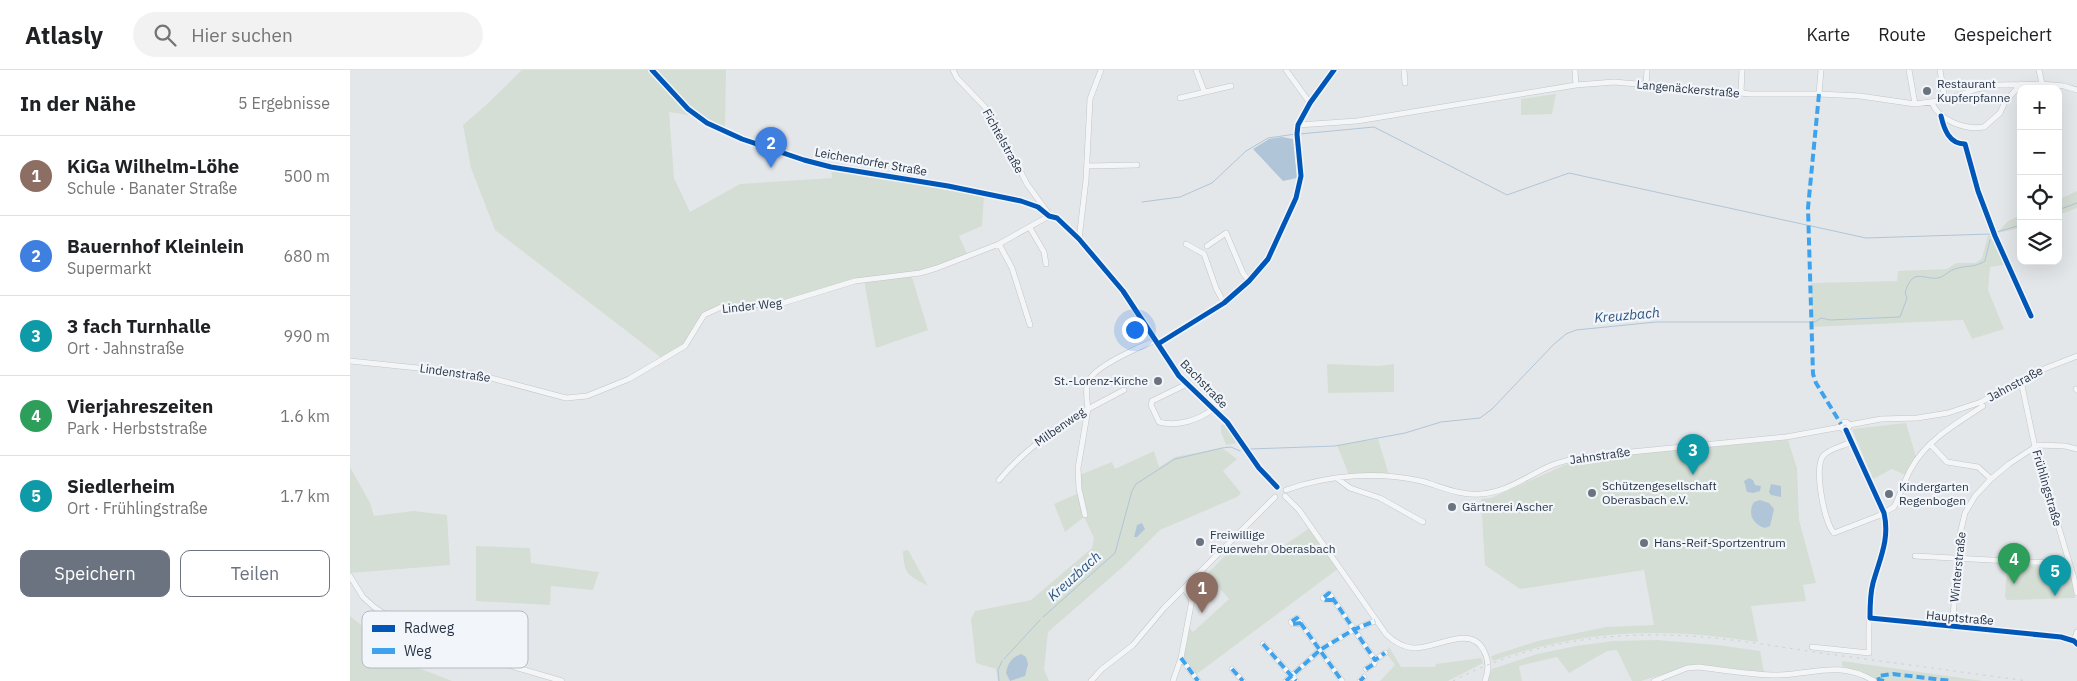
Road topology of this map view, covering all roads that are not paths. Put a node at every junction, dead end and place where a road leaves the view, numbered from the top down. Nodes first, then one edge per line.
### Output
1 (652, 70) edge
2 (953, 70) edge
3 (1101, 70) edge
4 (1196, 70) edge
5 (1286, 70) edge
6 (1334, 70) edge
7 (1404, 70) edge
8 (1575, 70) edge
9 (1647, 70) edge
10 (1742, 70) edge
11 (1821, 70) edge
12 (1909, 70) edge
13 (1940, 70) edge
14 (2039, 70) edge
15 (1405, 83) dead end
16 (1646, 84) junction
17 (2021, 84) junction
18 (2042, 84) junction
19 (1576, 85) junction
20 (1231, 86) dead end
21 (2077, 90) edge
22 (1204, 91) junction
23 (1741, 93) junction
24 (1819, 94) junction
25 (1180, 98) dead end
26 (1945, 100) junction
27 (1310, 103) junction
28 (1932, 103) junction
29 (1915, 104) junction
30 (1298, 125) junction
31 (1138, 165) dead end
32 (1087, 166) junction
33 (1049, 216) junction
34 (1030, 228) junction
35 (1079, 239) junction
36 (999, 244) junction
37 (1186, 244) dead end
38 (1206, 246) dead end
39 (1046, 264) dead end
40 (1250, 281) junction
41 (1224, 303) junction
42 (1030, 325) dead end
43 (1157, 342) junction
44 (2077, 356) edge
45 (350, 361) edge
46 (2020, 381) junction
47 (1188, 384) junction
48 (1124, 390) dead end
49 (587, 396) joint
50 (1982, 404) junction
51 (1088, 409) junction
52 (1212, 409) junction
53 (1845, 427) junction
54 (1852, 442) junction
55 (1930, 444) junction
56 (2035, 448) junction
57 (2077, 449) edge
58 (1337, 478) junction
59 (1991, 479) junction
60 (998, 480) dead end
61 (1277, 487) junction
62 (1286, 490) junction
63 (1286, 496) junction
64 (1275, 497) junction
65 (1884, 512) junction
66 (1085, 515) dead end
67 (1422, 522) dead end
68 (1915, 556) dead end
69 (1958, 560) junction
70 (2069, 564) junction
71 (350, 576) edge
72 (2076, 586) edge
73 (1184, 588) junction
74 (2077, 594) edge
75 (1334, 600) dead end
76 (380, 611) edge
77 (1870, 618) junction
78 (1376, 621) junction
79 (1301, 623) dead end
80 (1952, 628) junction
81 (1353, 630) junction
82 (2077, 632) edge
83 (2075, 642) edge
84 (1263, 644) dead end
85 (1812, 647) dead end
86 (1320, 650) junction
87 (1385, 653) dead end
88 (1181, 658) junction
89 (1376, 660) junction
90 (518, 668) edge
91 (1232, 669) dead end
92 (1366, 669) dead end
93 (1292, 676) junction
94 (562, 681) edge
95 (1091, 681) edge
96 (1172, 681) edge
97 (1198, 681) edge
98 (1243, 681) edge
99 (1286, 681) edge
100 (1296, 681) edge
101 (1342, 681) edge
102 (1485, 681) edge
103 (1654, 681) edge
104 (1874, 681) edge

1 - 33 street, Leichendorfer Straße
2 - 33 street, Fichtelstraße
3 - 32 street
4 - 22 street
5 - 27 street
6 - 27 street
7 - 15 street
8 - 19 street
9 - 16 street
10 - 23 street
11 - 24 street
12 - 29 street
13 - 26 street
14 - 18 street
16 - 19 street, Langenäckerstraße
16 - 23 street, Langenäckerstraße
17 - 18 street, Langenäckerstraße
17 - 26 street, Langenäckerstraße
17 - 28 street
18 - 21 street, Langenäckerstraße
19 - 30 street, Langenäckerstraße
20 - 22 street
22 - 25 street
23 - 24 street, Langenäckerstraße
24 - 29 street, Langenäckerstraße
26 - 28 street, Langenäckerstraße
27 - 30 street
28 - 29 street, Langenäckerstraße
30 - 40 street, Milbenweg
31 - 32 street
32 - 35 street
33 - 34 street, Linder Weg
33 - 35 street
34 - 36 street, Linder Weg
34 - 39 street
35 - 43 street, Bachstraße
36 - 42 street
36 - 49 street, Linder Weg
37 - 41 street
38 - 40 street
40 - 41 street, Milbenweg
41 - 43 street, Milbenweg
43 - 47 street, Bachstraße
43 - 51 street, Milbenweg
44 - 46 street, Jahnstraße
45 - 49 street, Lindenstraße
46 - 50 street, Jahnstraße
46 - 56 street, Frühlingstraße
47 - 52 street, Bachstraße
47 - 52 street
48 - 51 street
50 - 53 street, Jahnstraße
50 - 55 street
51 - 60 street, Milbenweg
51 - 66 street
52 - 61 street, Bachstraße
53 - 54 street
53 - 58 street, Jahnstraße
54 - 65 street
54 - 65 street
55 - 59 street
55 - 65 street
56 - 57 street
56 - 59 street, Winterstraße
56 - 70 street, Frühlingstraße
58 - 62 street, Jahnstraße
58 - 67 street
59 - 69 street, Winterstraße
61 - 62 street
61 - 64 street
62 - 63 street
63 - 64 street
63 - 78 street
64 - 73 street
65 - 77 street
68 - 69 street
69 - 70 street
69 - 80 street, Winterstraße
70 - 72 street, Frühlingstraße
71 - 76 street
72 - 74 street, Frühlingstraße
73 - 88 street
73 - 95 street
75 - 81 street
77 - 80 street, Hauptstraße
77 - 85 street
78 - 81 street
78 - 102 street
79 - 86 street
80 - 83 street, Hauptstraße
81 - 86 street
81 - 89 street
82 - 83 street
84 - 93 street
86 - 93 street
86 - 101 street
87 - 89 street
88 - 96 street
88 - 97 street
89 - 92 street
90 - 94 street
91 - 98 street
93 - 99 street
93 - 100 street
103 - 104 street

